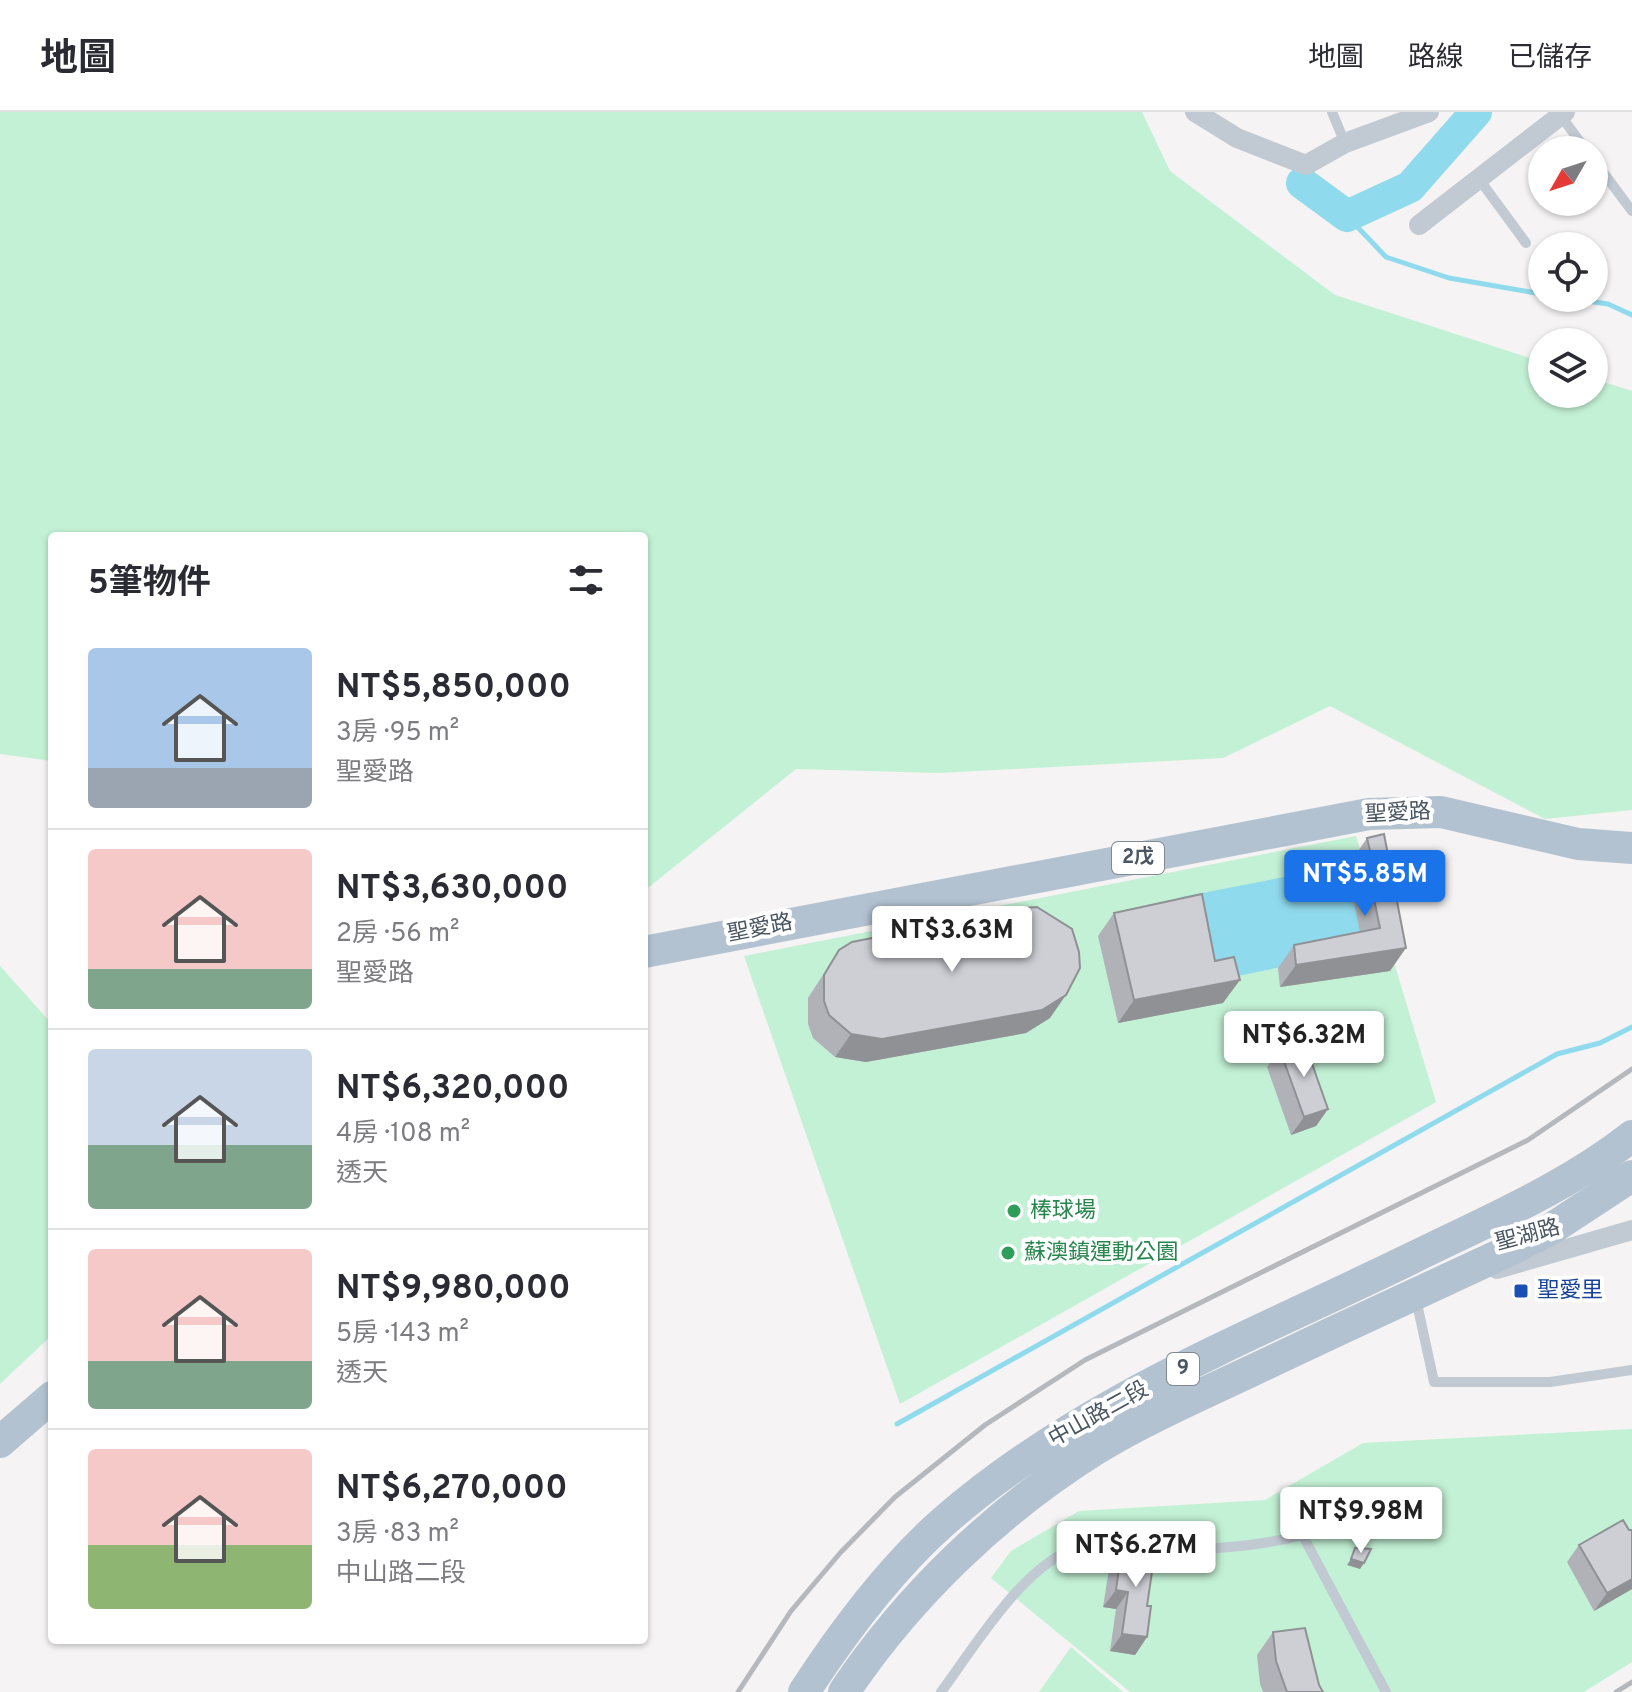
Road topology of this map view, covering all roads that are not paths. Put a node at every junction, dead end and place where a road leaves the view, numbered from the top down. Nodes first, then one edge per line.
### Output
1 (1195, 112) edge
2 (1332, 112) edge
3 (1429, 112) edge
4 (1563, 114) edge
5 (1577, 136) edge
6 (1345, 143) junction
7 (1479, 179) junction
8 (1608, 179) edge
9 (1632, 211) edge
10 (1419, 225) dead end
11 (1526, 243) dead end
12 (1632, 848) edge
13 (648, 951) edge
14 (1632, 1136) edge
15 (1632, 1176) edge
16 (1632, 1230) edge
17 (1425, 1289) junction
18 (1632, 1370) edge
19 (48, 1400) edge
20 (0, 1442) edge
21 (1372, 1509) dead end
22 (1303, 1536) junction
23 (804, 1692) edge
24 (844, 1692) edge
25 (941, 1692) edge
26 (1386, 1692) edge

1 - 6 street
2 - 6 lane
3 - 6 street
4 - 5 lane
4 - 7 street
7 - 10 street
7 - 11 lane
8 - 9 lane
12 - 13 main road, 聖愛路 / 2戊
14 - 23 main road, 中山路二段 / 9
15 - 17 main road, 中山路二段 / 9
16 - 17 street, 聖湖路
17 - 18 lane
17 - 24 main road, 中山路二段 / 9
19 - 20 main road
21 - 22 lane
22 - 25 lane
22 - 26 lane

